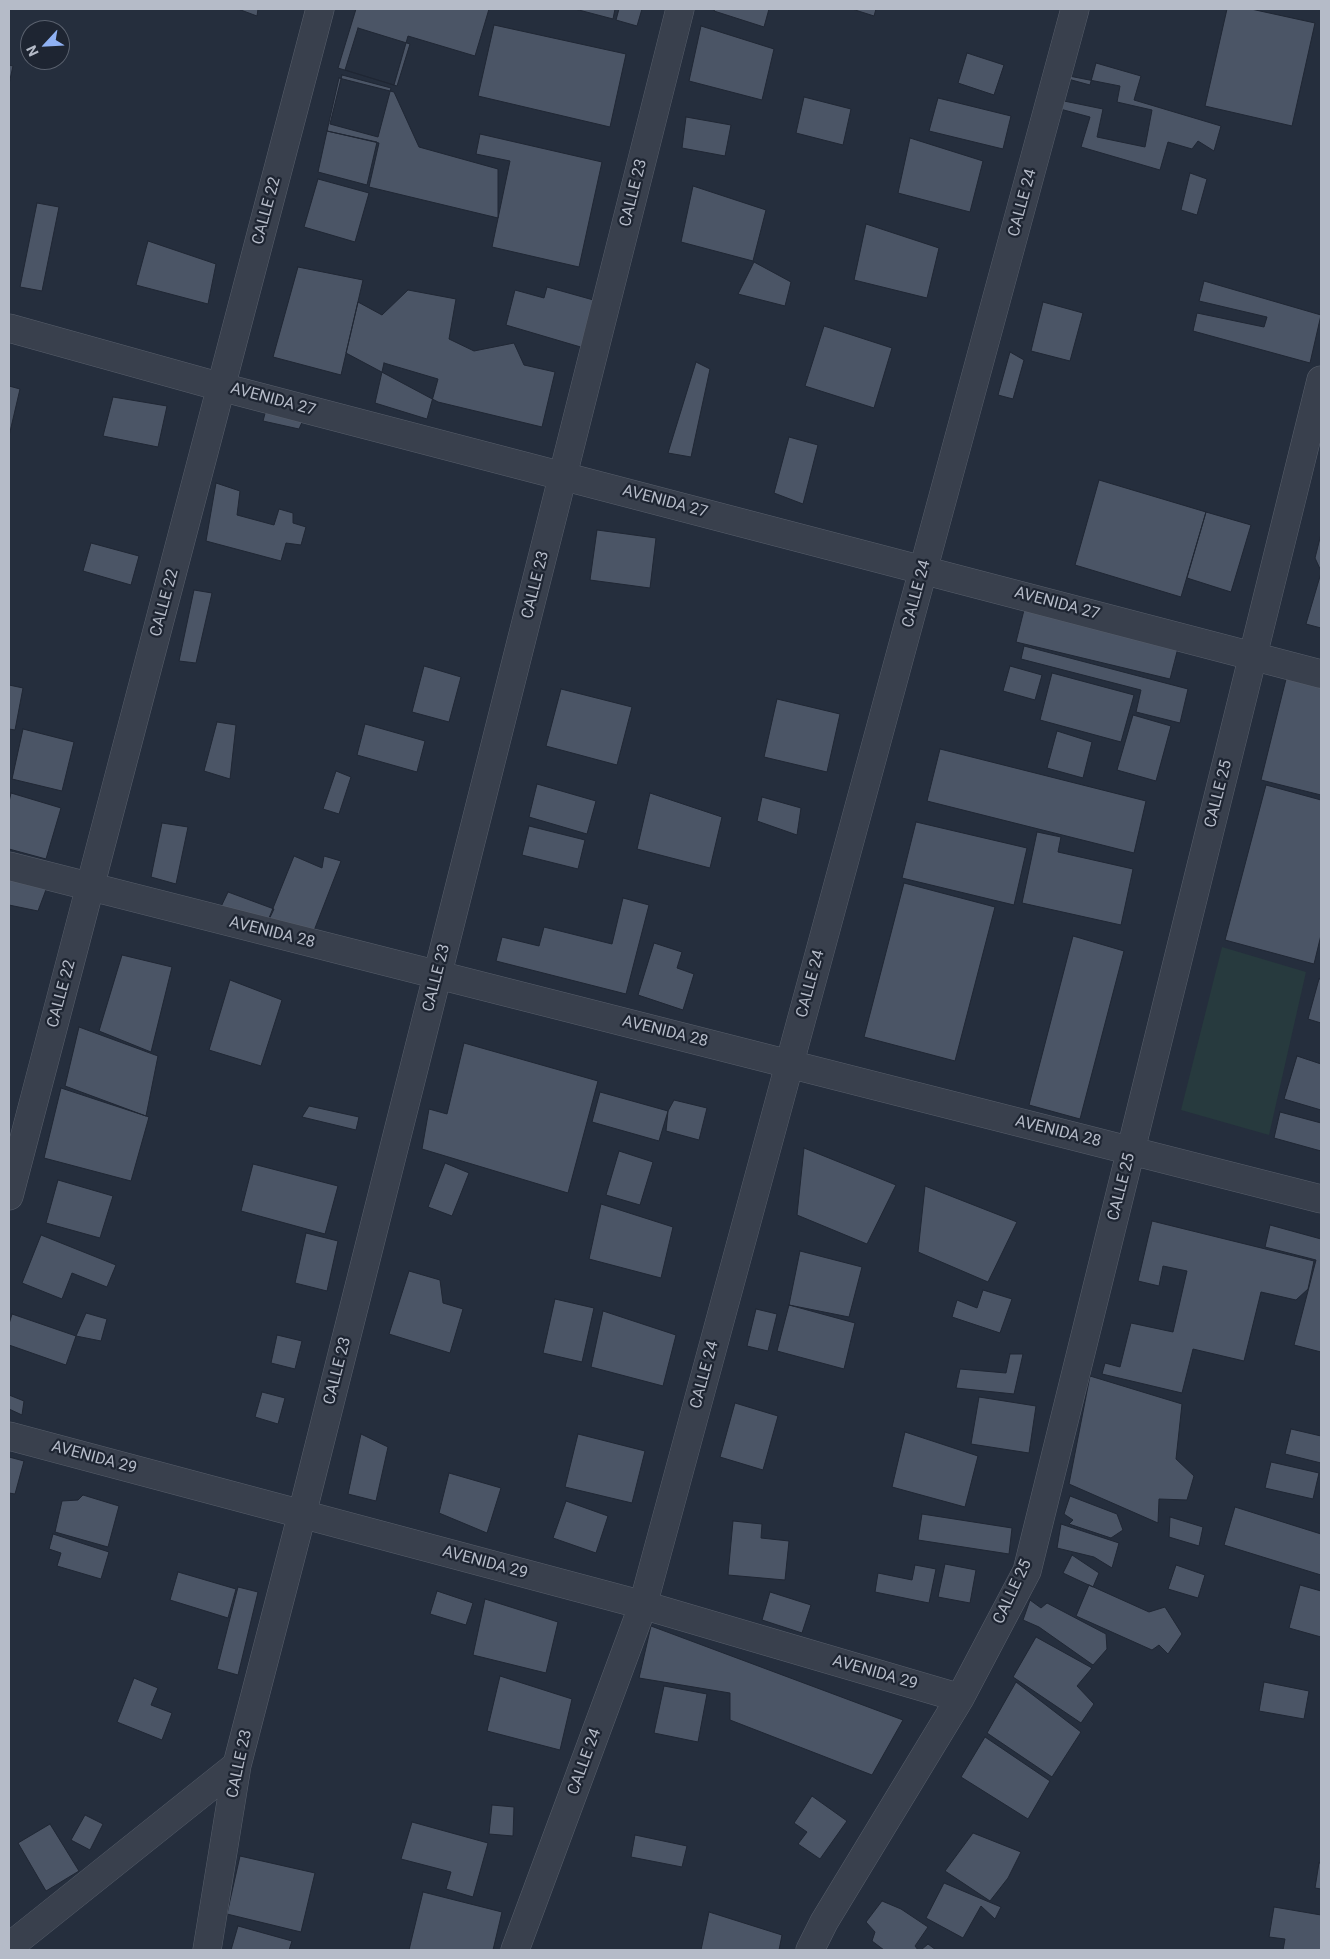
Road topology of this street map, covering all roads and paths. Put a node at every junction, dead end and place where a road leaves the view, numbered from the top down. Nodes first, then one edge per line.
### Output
1 (320, 9) edge
2 (680, 9) edge
3 (1075, 9) edge
4 (9, 328) edge
5 (1321, 380) edge
6 (221, 387) junction
7 (563, 476) junction
8 (923, 569) junction
9 (1253, 656) junction
10 (1321, 674) edge
11 (9, 866) edge
12 (90, 886) junction
13 (438, 975) junction
14 (790, 1064) junction
15 (1131, 1150) junction
16 (9, 1196) edge
17 (1321, 1199) edge
18 (9, 1436) edge
19 (302, 1514) junction
20 (642, 1604) junction
21 (960, 1698) junction
22 (238, 1765) junction
23 (21, 1930) edge
24 (9, 1947) edge
25 (207, 1950) edge
26 (515, 1950) edge
27 (810, 1950) edge

1 - 6 street, CALLE 22
2 - 7 street, CALLE 23
3 - 8 street, CALLE 24
4 - 6 street, AVENIDA 27
5 - 9 street, CALLE 25
6 - 7 street, AVENIDA 27
6 - 12 street, CALLE 22
7 - 8 street, AVENIDA 27
7 - 13 street, CALLE 23
8 - 9 street, AVENIDA 27
8 - 14 street, CALLE 24
9 - 10 street, AVENIDA 27
9 - 15 street, CALLE 25
11 - 12 street, AVENIDA 28
12 - 13 street, AVENIDA 28
12 - 16 street, CALLE 22
13 - 14 street, AVENIDA 28
13 - 19 street, CALLE 23
14 - 15 street, AVENIDA 28
14 - 20 street, CALLE 24
15 - 17 street, AVENIDA 28
15 - 21 street, CALLE 25
18 - 19 street, AVENIDA 29
19 - 20 street, AVENIDA 29
19 - 22 street, CALLE 23
20 - 21 street, AVENIDA 29
20 - 26 street, CALLE 24
21 - 27 street, CALLE 25
22 - 23 street
22 - 25 street, CALLE 23
23 - 24 street

